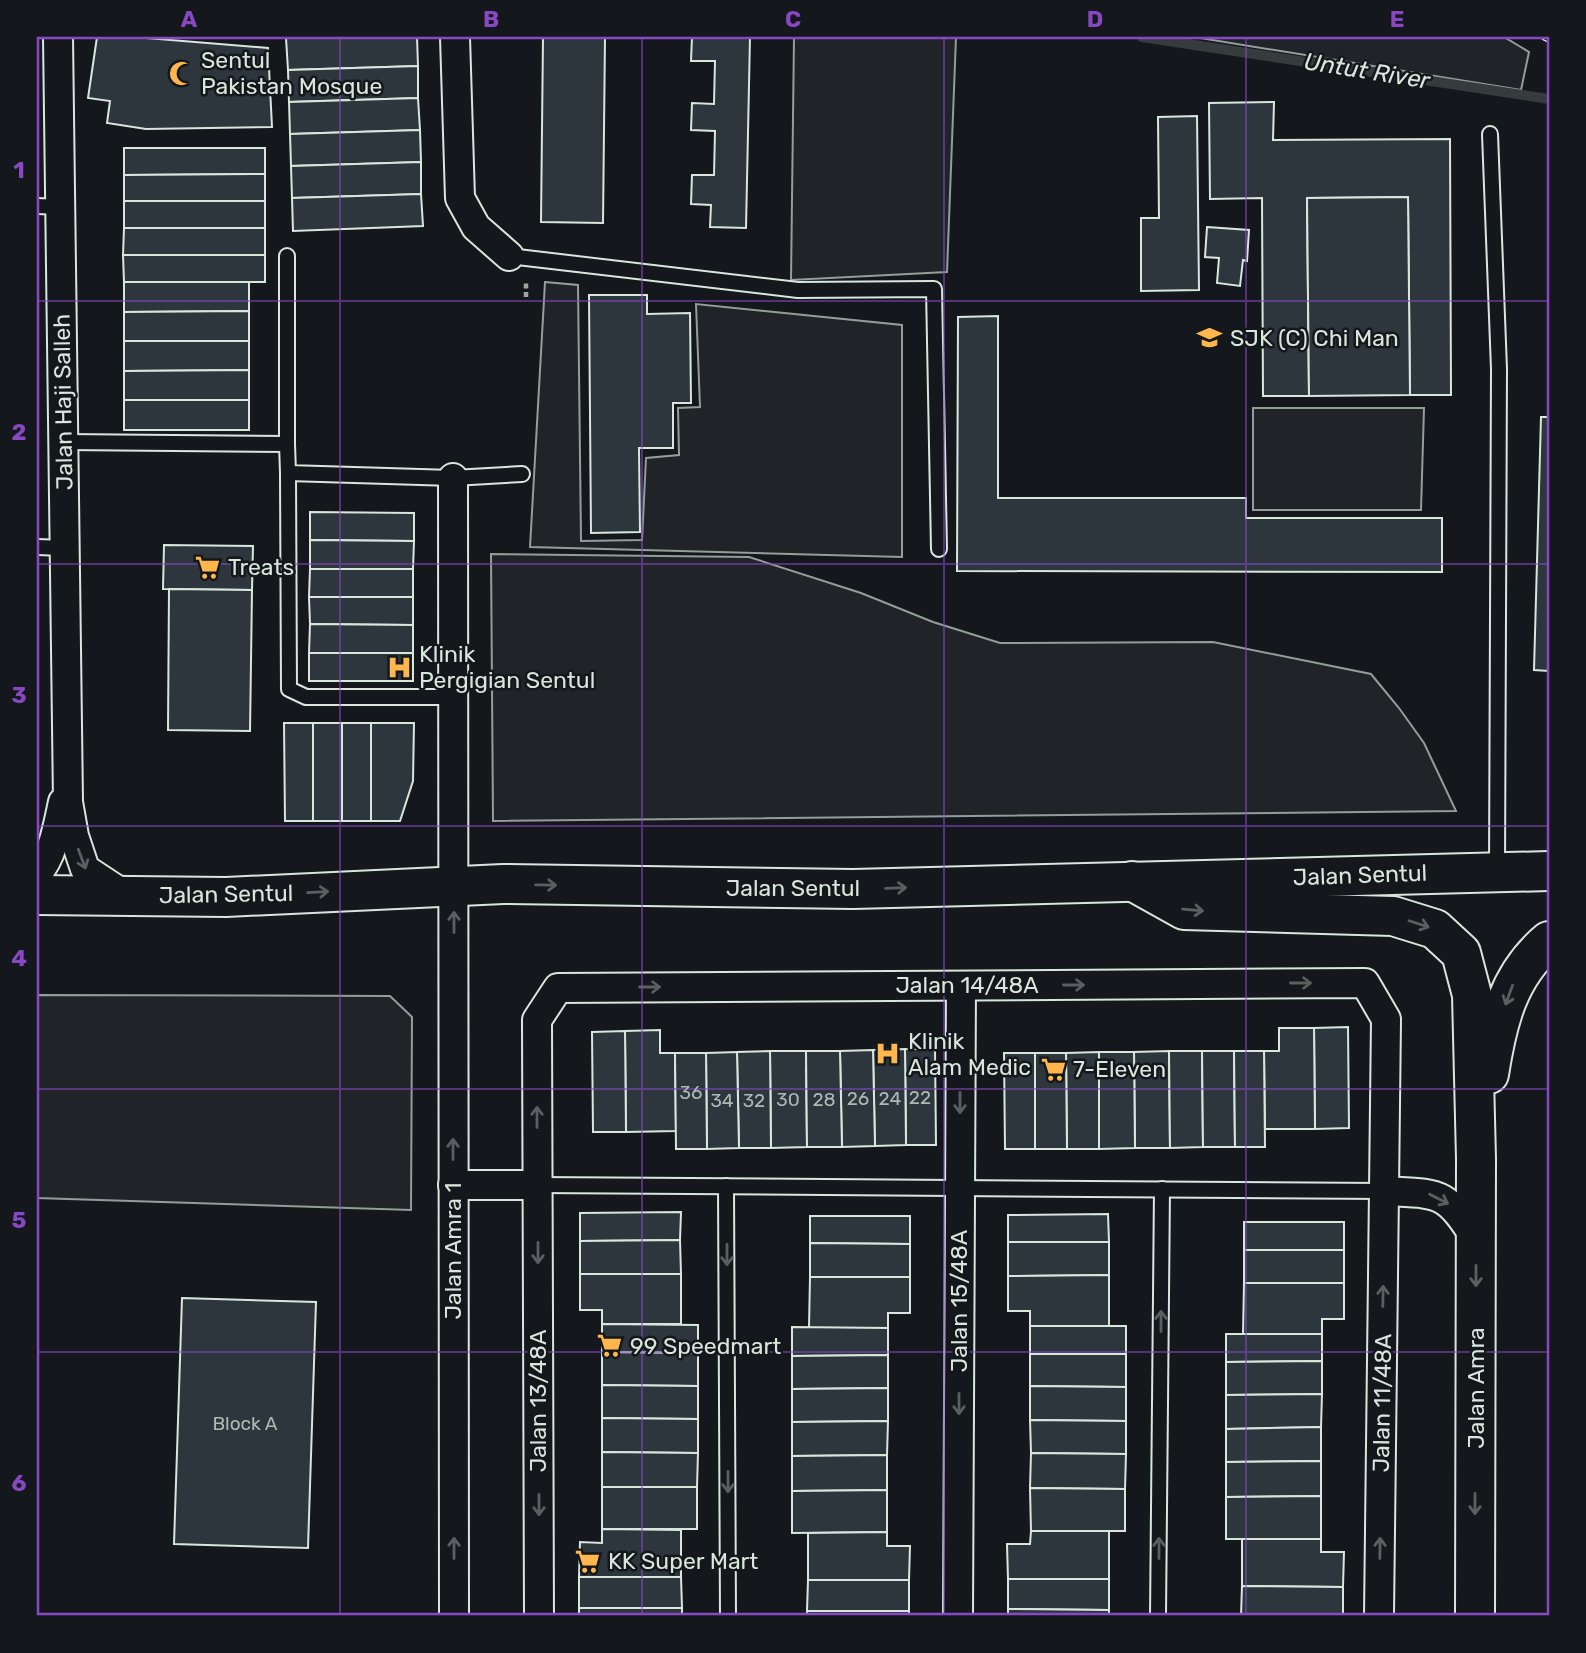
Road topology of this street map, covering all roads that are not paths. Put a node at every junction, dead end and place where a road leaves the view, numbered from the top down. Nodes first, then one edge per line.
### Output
1 (58, 37) edge
2 (455, 37) edge
3 (1490, 134) dead end
4 (49, 206) edge
5 (287, 256) dead end
6 (509, 256) joint
7 (64, 442) junction
8 (287, 444) junction
9 (288, 473) junction
10 (522, 474) dead end
11 (453, 478) junction
12 (37, 547) edge
13 (65, 548) junction
14 (939, 550) dead end
15 (452, 697) junction
16 (68, 768) junction
17 (1497, 871) junction
18 (1549, 871) edge
19 (37, 874) edge
20 (1132, 881) junction
21 (454, 885) junction
22 (37, 895) edge
23 (126, 896) junction
24 (1549, 941) edge
25 (961, 986) junction
26 (1476, 1159) junction
27 (453, 1185) junction
28 (537, 1185) junction
29 (726, 1186) junction
30 (960, 1188) junction
31 (1162, 1189) junction
32 (1384, 1191) junction
33 (1476, 1239) junction
34 (454, 1616) edge
35 (539, 1616) edge
36 (729, 1616) edge
37 (958, 1616) edge
38 (1158, 1616) edge
39 (1379, 1616) edge
40 (1475, 1616) edge

1 - 4 street, Jalan Haji Salleh
2 - 6 street
3 - 17 lane
4 - 7 street, Jalan Haji Salleh
5 - 8 lane
6 - 14 lane
7 - 8 lane
7 - 13 street, Jalan Haji Salleh
8 - 9 lane
9 - 11 lane
9 - 15 lane
10 - 11 lane
11 - 15 street, Jalan Amra 1
12 - 13 lane
13 - 16 street, Jalan Haji Salleh
15 - 21 street, Jalan Amra 1
16 - 19 street, Jalan Haji Salleh
16 -> 23 street, Jalan Haji Salleh
17 - 18 main road, Jalan Sentul
17 - 20 main road, Jalan Sentul
21 -> 20 main road, Jalan Sentul
20 -> 26 main road
23 -> 21 main road, Jalan Sentul
27 -> 21 street, Jalan Amra 1
22 - 23 main road, Jalan Sentul
24 -> 26 main road
28 -> 25 street, Jalan 14/48A
25 -> 30 street, Jalan 15/48A
25 -> 32 street, Jalan 14/48A
26 - 33 main road, Jalan Amra
27 - 28 street
34 -> 27 street, Jalan Amra 1
28 - 29 lane
28 -> 35 street, Jalan 13/48A
29 - 30 lane
29 -> 36 lane
30 - 31 lane
30 -> 37 street, Jalan 15/48A
31 - 32 lane
38 -> 31 lane
32 -> 33 street
39 -> 32 street, Jalan 11/48A
33 -> 40 main road, Jalan Amra

